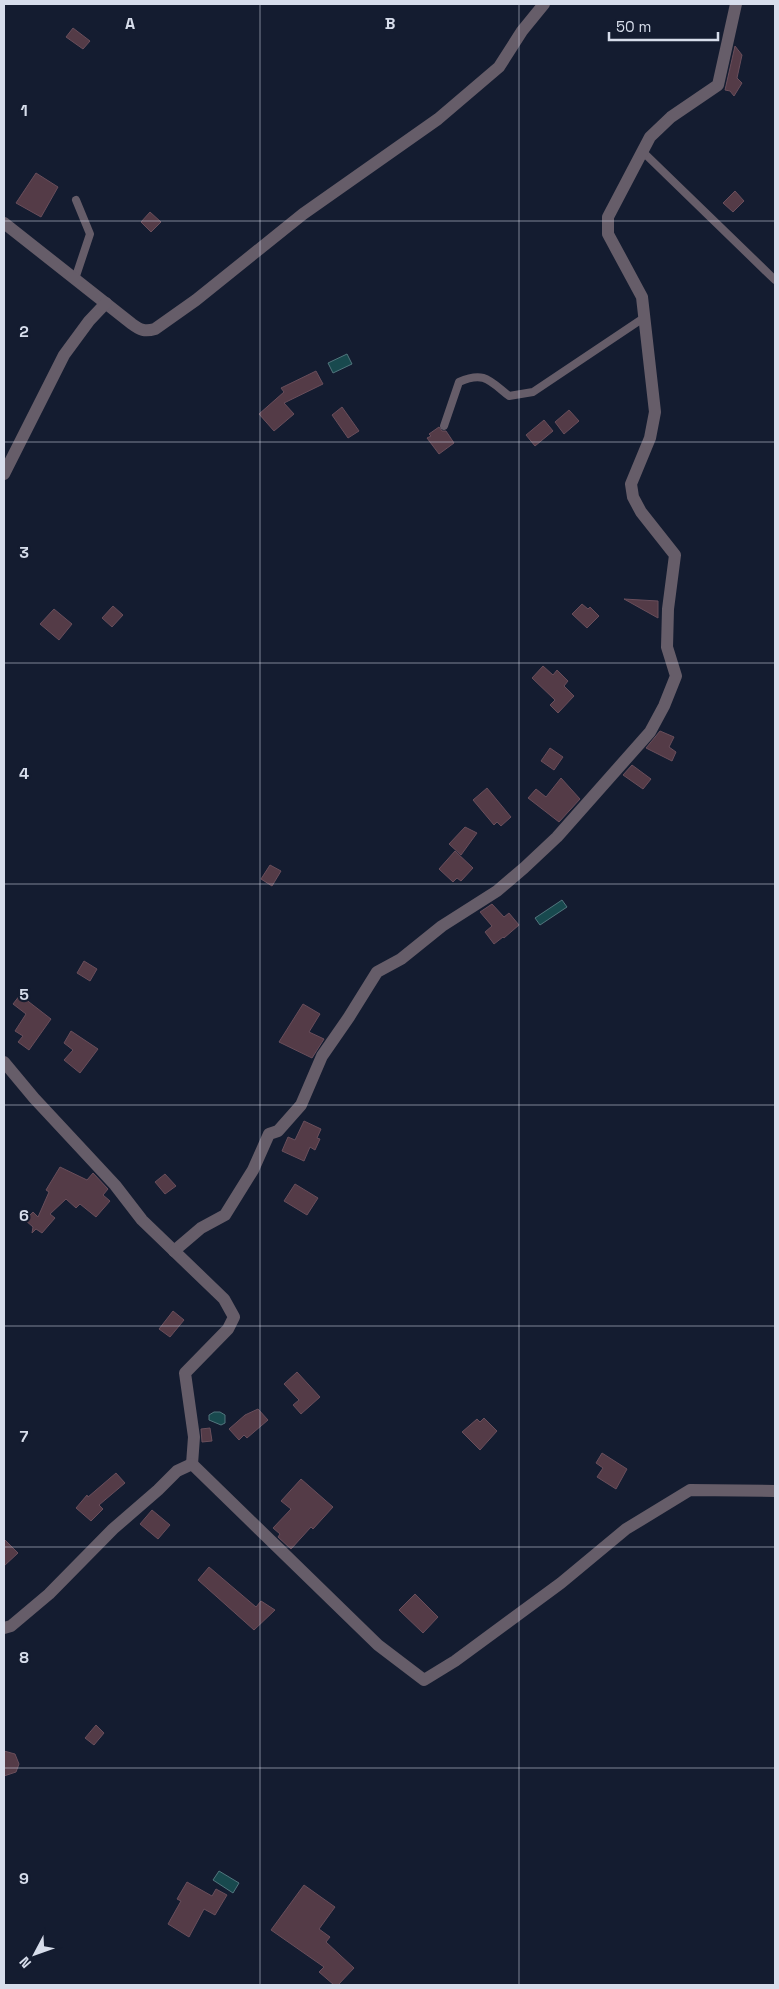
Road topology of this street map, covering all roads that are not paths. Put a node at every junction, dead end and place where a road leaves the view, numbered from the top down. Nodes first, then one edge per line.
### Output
1 (544, 4) edge
2 (736, 4) edge
3 (642, 151) junction
4 (76, 200) dead end
5 (4, 223) edge
6 (76, 279) junction
7 (775, 280) edge
8 (106, 303) junction
9 (645, 317) junction
10 (444, 426) dead end
11 (4, 474) edge
12 (4, 1062) edge
13 (174, 1251) junction
14 (192, 1464) junction
15 (775, 1491) edge
16 (4, 1628) edge

1 - 8 street
2 - 3 street
3 - 7 lane
3 - 9 street
4 - 6 lane
5 - 6 street
6 - 8 street
8 - 11 street
9 - 10 lane
9 - 13 street
12 - 13 street
13 - 14 street
14 - 15 street
14 - 16 street

